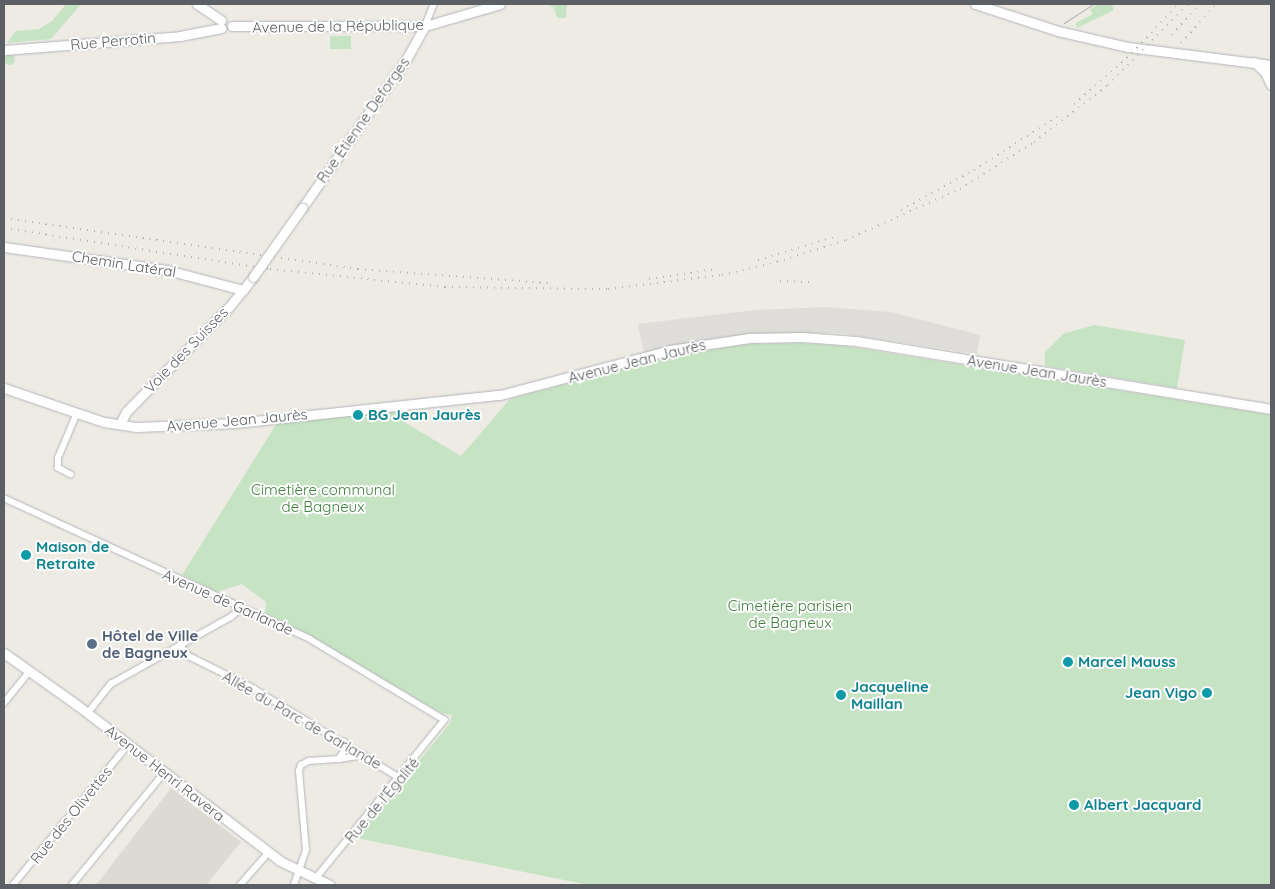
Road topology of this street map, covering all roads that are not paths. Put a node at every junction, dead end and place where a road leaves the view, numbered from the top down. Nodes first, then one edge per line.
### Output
1 (197, 4) edge
2 (434, 4) edge
3 (500, 4) edge
4 (975, 4) edge
5 (221, 24) junction
6 (232, 26) joint
7 (425, 26) junction
8 (4, 50) edge
9 (1254, 62) junction
10 (1269, 64) edge
11 (1271, 86) edge
12 (4, 246) edge
13 (253, 277) joint
14 (243, 290) junction
15 (4, 388) edge
16 (1271, 409) edge
17 (77, 413) junction
18 (120, 424) junction
19 (71, 475) dead end
20 (4, 498) edge
21 (240, 608) junction
22 (180, 645) junction
23 (4, 654) edge
24 (30, 671) junction
25 (4, 702) edge
26 (88, 713) junction
27 (445, 720) joint
28 (344, 742) junction
29 (128, 745) junction
30 (364, 755) junction
31 (339, 758) junction
32 (164, 773) junction
33 (400, 778) junction
34 (268, 852) junction
35 (299, 870) junction
36 (316, 879) junction
37 (13, 885) edge
38 (72, 885) edge
39 (240, 885) edge
40 (294, 885) edge
41 (330, 885) edge

1 - 5 street
2 - 7 street, Rue Étienne Deforges
3 - 7 street, Avenue de la République
4 - 9 street
5 - 6 street, Rue Perrotin
5 - 8 street, Rue Perrotin
6 - 7 street, Avenue de la République
7 - 13 street, Rue Étienne Deforges, bridge
9 - 10 street
9 - 11 street
12 - 14 street, Chemin Latéral
13 - 14 street, Voie des Suisses
14 - 18 street, Voie des Suisses
15 - 17 street, Avenue Jean Jaurès
16 - 18 street, Avenue Jean Jaurès
17 - 18 street, Avenue Jean Jaurès
17 - 19 street
20 - 21 street, Avenue de Garlande
21 - 22 street
21 - 27 street, Avenue de Garlande
22 - 26 street
22 - 28 street, Allée du Parc de Garlande
23 - 24 street, Avenue Henri Ravera
24 - 25 street
24 - 26 street, Avenue Henri Ravera
26 - 29 street, Avenue Henri Ravera
27 - 33 street, Rue de l'Égalité
28 - 30 street, Allée du Parc de Garlande
28 - 31 street
29 - 32 street, Avenue Henri Ravera
29 - 37 street, Rue des Olivettes
30 - 31 street
30 - 33 street, Allée du Parc de Garlande
31 - 35 street
32 - 34 street, Avenue Henri Ravera
32 - 38 street
33 - 36 street, Rue de l'Égalité
34 - 35 street, Avenue Henri Ravera
34 - 39 street
35 - 36 street, Avenue Henri Ravera
35 - 40 street
36 - 41 street, Avenue Henri Ravera

